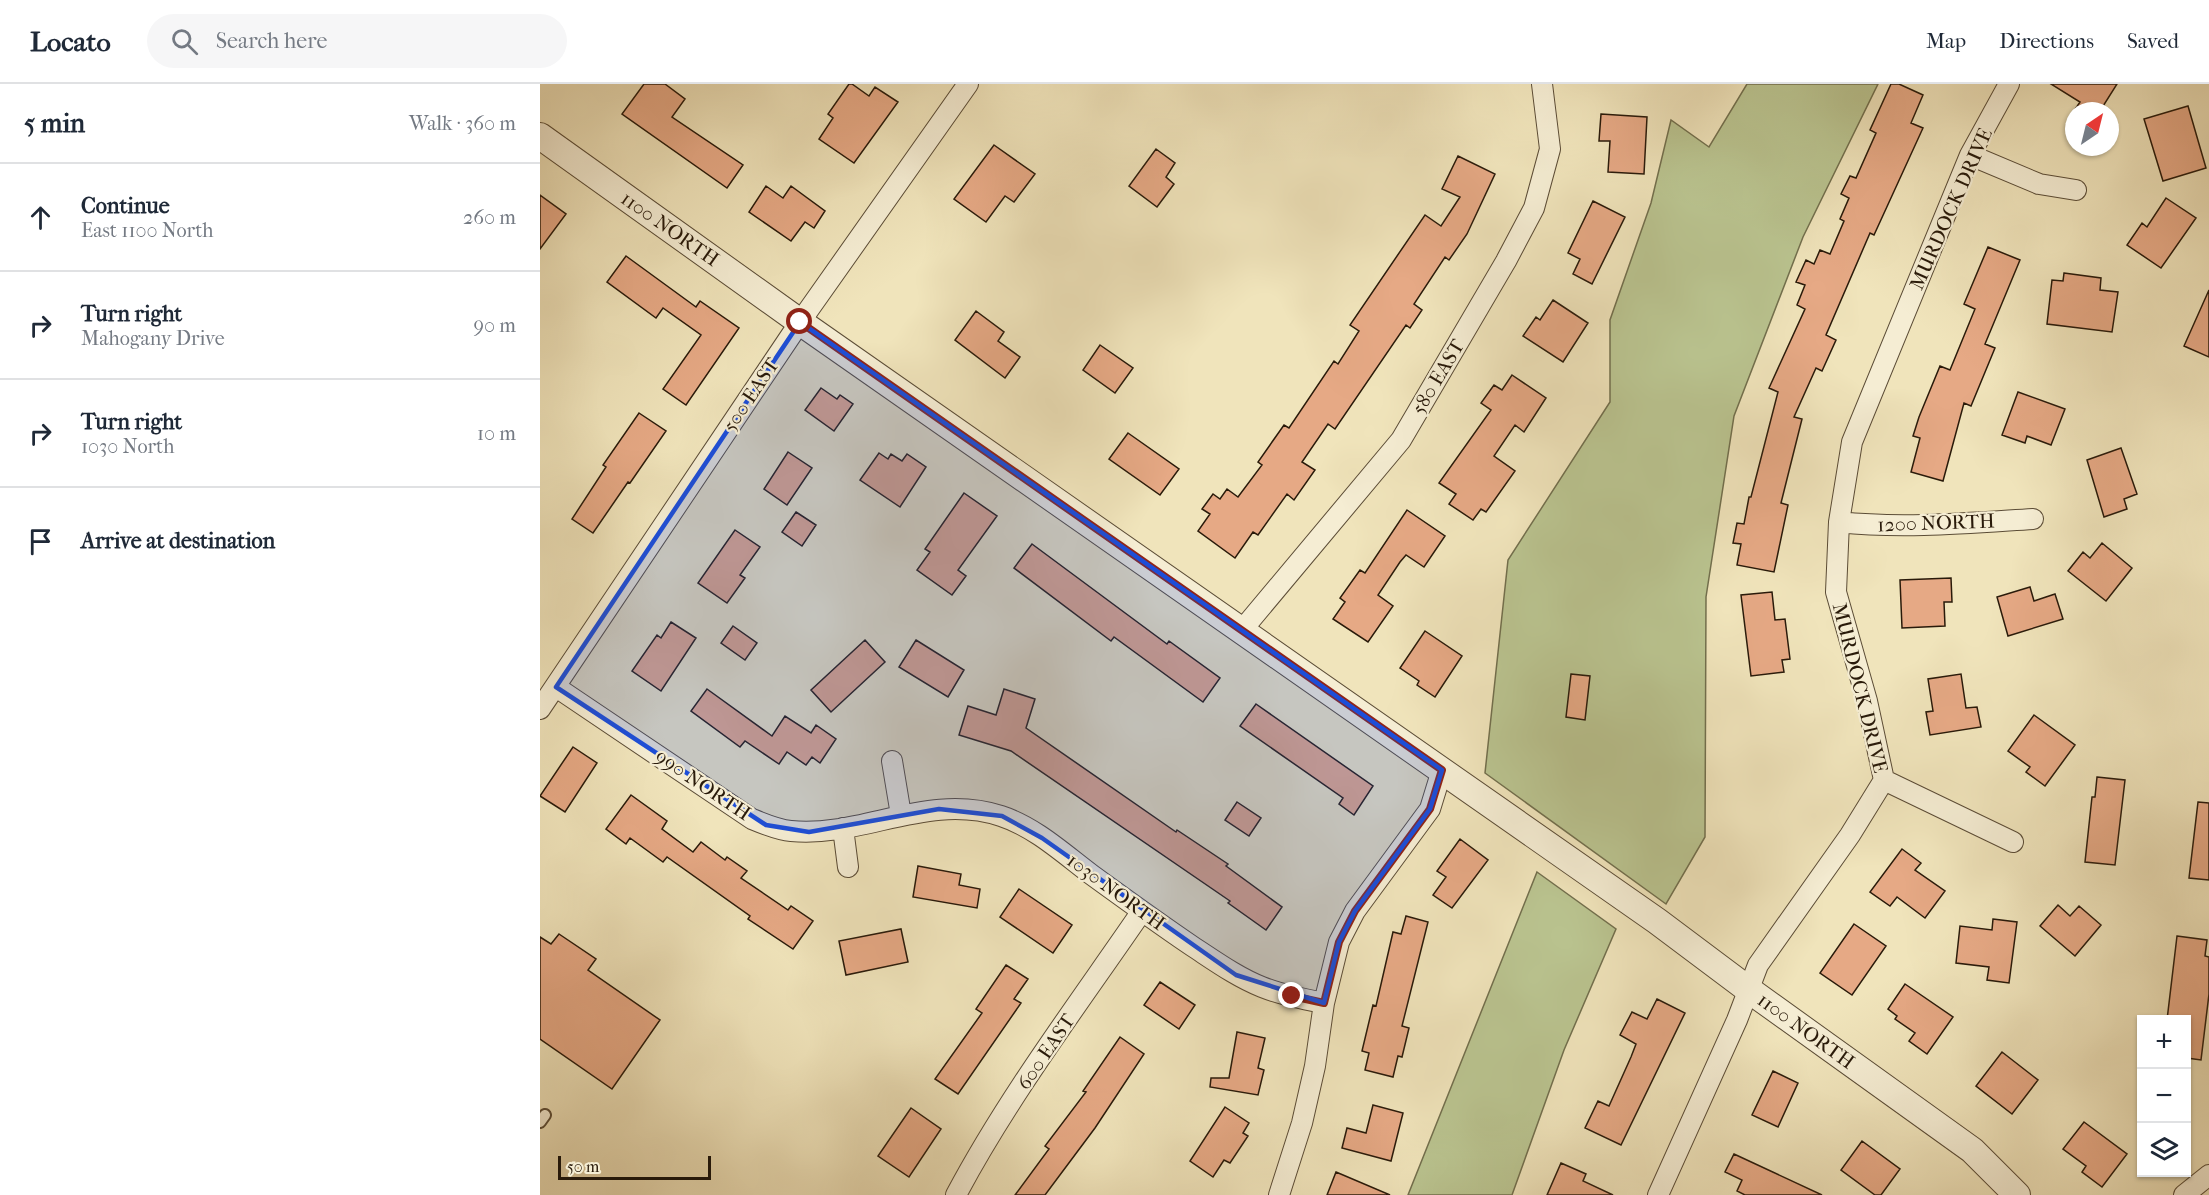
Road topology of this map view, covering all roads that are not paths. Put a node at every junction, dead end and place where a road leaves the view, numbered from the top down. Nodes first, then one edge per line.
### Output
1 (968, 84) edge
2 (1542, 84) edge
3 (2009, 84) edge
4 (540, 136) edge
5 (1970, 155) junction
6 (2076, 190) dead end
7 (800, 322) junction
8 (2033, 519) dead end
9 (1839, 522) junction
10 (1242, 630) junction
11 (556, 687) junction
12 (540, 709) edge
13 (892, 761) dead end
14 (1442, 770) junction
15 (1884, 780) junction
16 (901, 815) junction
17 (843, 828) junction
18 (2013, 842) dead end
19 (848, 867) dead end
20 (1142, 911) junction
21 (1749, 990) junction
22 (1324, 1003) junction
23 (2209, 1175) edge
24 (956, 1195) edge
25 (1279, 1195) edge
26 (1658, 1195) edge
27 (2018, 1195) edge
28 (2184, 1195) edge

1 - 7 street, 500 EAST
2 - 10 street, 580 EAST
3 - 5 street, MURDOCK DRIVE
4 - 7 street, 1100 NORTH
5 - 6 street
5 - 9 street, MURDOCK DRIVE
7 - 10 street, 1100 NORTH
7 - 11 street, 500 EAST
8 - 9 street, 1200 NORTH
9 - 15 street, MURDOCK DRIVE
10 - 14 street, 1100 NORTH
11 - 12 street, 500 EAST
11 - 17 street, 990 NORTH
13 - 16 street
14 - 21 street, 1100 NORTH
14 - 22 street
15 - 18 street
15 - 21 street, MURDOCK DRIVE
16 - 17 street, 990 NORTH
16 - 20 street, 1030 NORTH
17 - 19 street
20 - 22 street, 1030 NORTH
20 - 24 street, 600 EAST
21 - 26 street, MURDOCK DRIVE
21 - 27 street, 1100 NORTH
22 - 25 street
23 - 28 street

